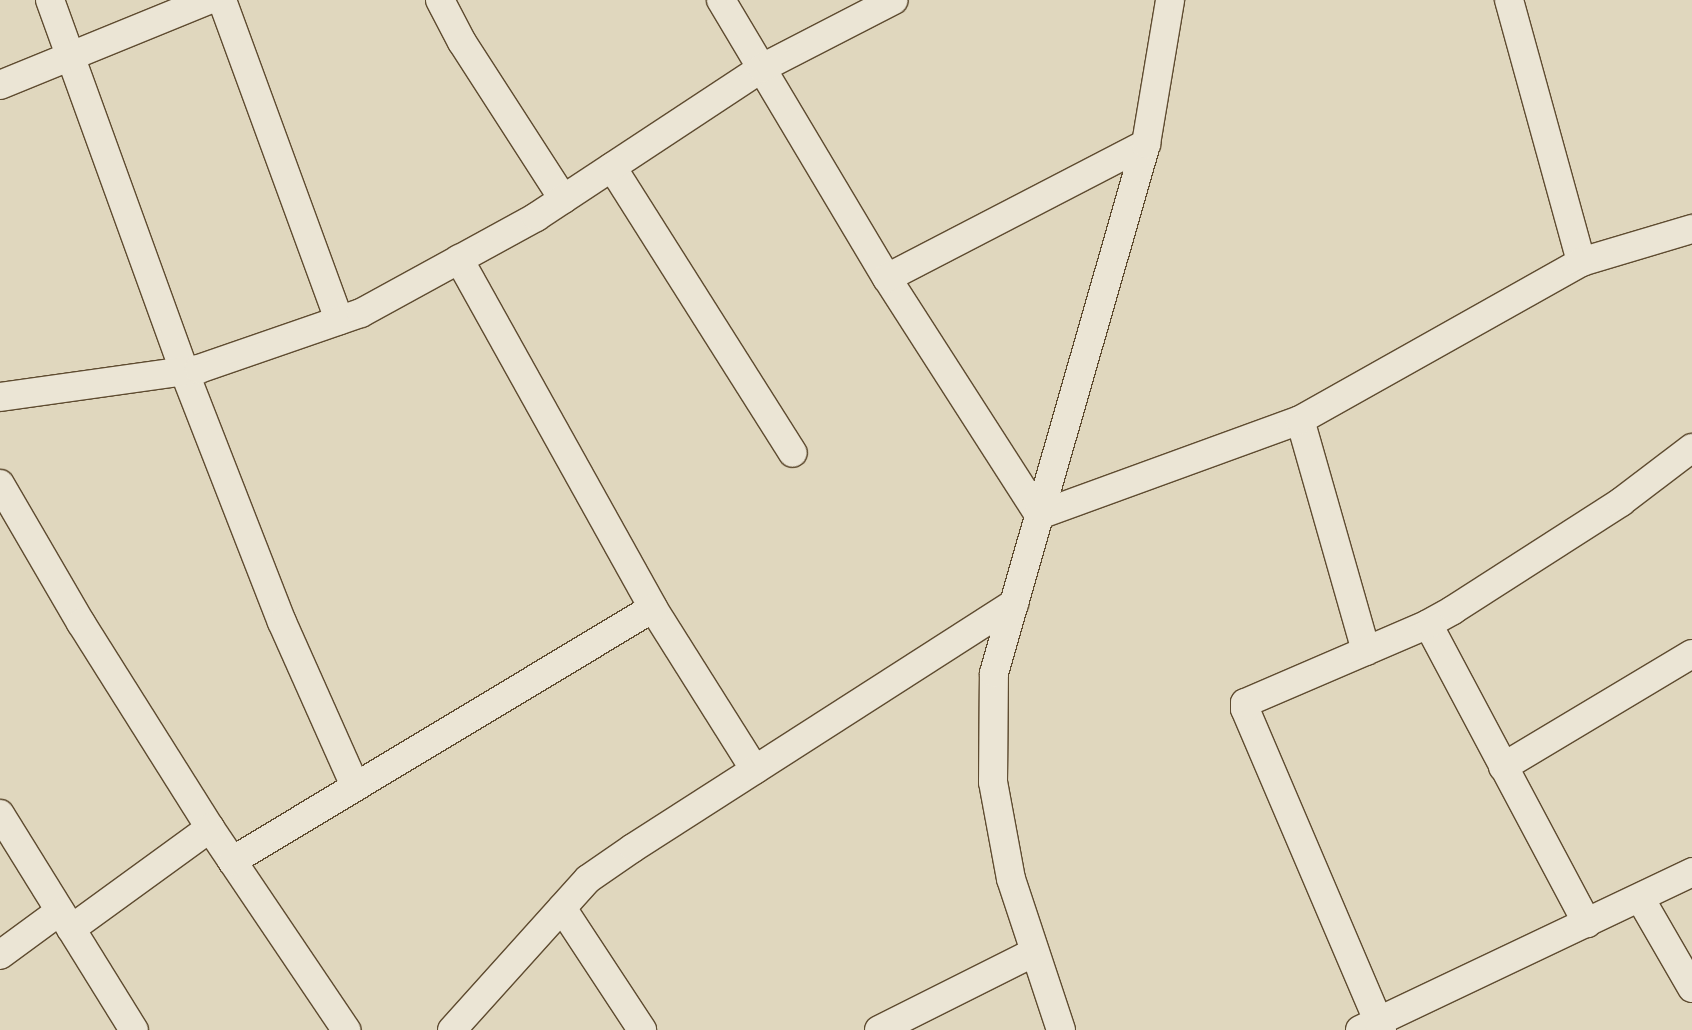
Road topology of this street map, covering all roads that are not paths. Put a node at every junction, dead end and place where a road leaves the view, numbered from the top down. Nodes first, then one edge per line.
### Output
1 (50, 0) edge
2 (208, 0) edge
3 (222, 0) edge
4 (440, 0) edge
5 (721, 0) edge
6 (894, 0) edge
7 (1170, 0) edge
8 (1509, 0) edge
9 (71, 56) junction
10 (762, 68) junction
11 (0, 85) edge
12 (1146, 144) junction
13 (612, 167) junction
14 (563, 199) junction
15 (1692, 229) edge
16 (459, 259) junction
17 (1581, 262) junction
18 (887, 278) junction
19 (339, 320) junction
20 (184, 371) junction
21 (0, 397) edge
22 (1300, 420) junction
23 (1692, 448) edge
24 (793, 453) dead end
25 (0, 484) edge
26 (1039, 515) junction
27 (1014, 603) junction
28 (653, 608) junction
29 (1428, 624) junction
30 (1366, 650) junction
31 (1692, 654) edge
32 (1503, 767) junction
33 (755, 770) junction
34 (355, 786) junction
35 (0, 814) edge
36 (210, 828) junction
37 (232, 861) junction
38 (1692, 872) edge
39 (1640, 898) junction
40 (562, 908) junction
41 (66, 920) junction
42 (1587, 923) junction
43 (1035, 952) junction
44 (0, 954) edge
45 (1692, 988) edge
46 (1373, 1027) edge
47 (134, 1030) edge
48 (346, 1030) edge
49 (452, 1030) edge
50 (642, 1030) edge
51 (879, 1030) edge
52 (1061, 1030) edge

1 - 9 street
2 - 9 street
3 - 19 street
4 - 14 street
5 - 10 street
6 - 10 street
7 - 12 street
8 - 17 street
9 - 11 street
9 - 20 street
10 - 13 street
10 - 18 street
12 - 18 street
12 - 26 street
13 - 14 street
13 - 24 street
14 - 16 street
15 - 17 street
16 - 19 street
16 - 28 street
17 - 22 street
18 - 26 street
19 - 20 street
20 - 21 street
20 - 34 street
22 - 26 street
22 - 30 street
23 - 29 street
25 - 36 street
26 - 27 street
27 - 33 street
27 - 43 street
28 - 33 street
28 - 34 street
29 - 30 street
29 - 32 street
30 - 46 street
31 - 32 street
32 - 42 street
33 - 40 street
34 - 37 street
35 - 41 street
36 - 37 street
36 - 41 street
37 - 48 street
38 - 39 street
39 - 42 street
39 - 45 street
40 - 49 street
40 - 50 street
41 - 44 street
41 - 47 street
42 - 46 street
43 - 51 street
43 - 52 street

